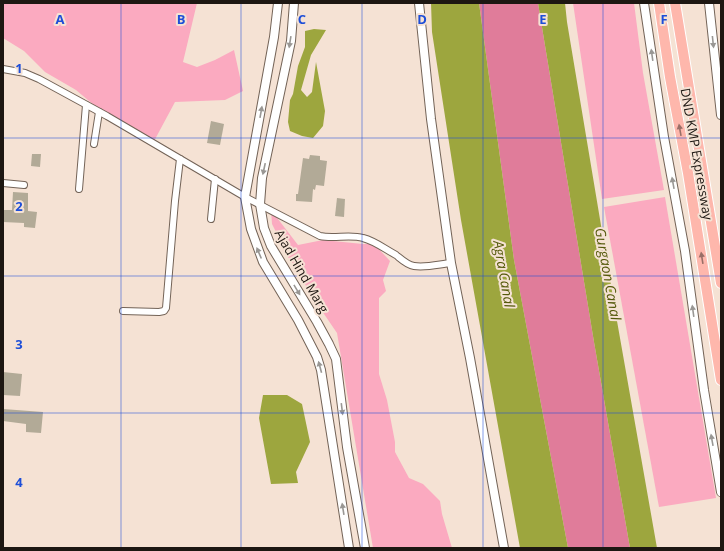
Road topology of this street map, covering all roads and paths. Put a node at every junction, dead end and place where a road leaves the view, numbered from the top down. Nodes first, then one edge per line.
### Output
1 (278, 3) edge
2 (294, 3) edge
3 (419, 3) edge
4 (644, 3) edge
5 (659, 3) edge
6 (675, 3) edge
7 (708, 3) edge
8 (3, 69) edge
9 (86, 105) junction
10 (99, 112) junction
11 (721, 115) edge
12 (94, 144) dead end
13 (180, 159) junction
14 (215, 179) junction
15 (3, 183) edge
16 (24, 185) dead end
17 (79, 189) dead end
18 (245, 197) junction
19 (260, 204) junction
20 (211, 219) dead end
21 (451, 263) junction
22 (721, 283) edge
23 (123, 311) dead end
24 (721, 380) edge
25 (721, 492) edge
26 (349, 548) edge
27 (365, 548) edge
28 (504, 548) edge

18 -> 1 street
2 -> 19 street, Ajad Hind Marg
3 - 21 street
25 -> 4 street
24 -> 5 highway, DND KMP Expressway
6 - 22 highway, DND KMP Expressway
7 -> 11 street
8 - 9 street
9 - 10 street
9 - 17 street
10 - 12 street
10 - 13 street
13 - 14 street
13 - 23 street
14 - 18 street
14 - 20 street
15 - 16 street
18 - 19 street
26 -> 18 street
19 - 21 street
19 -> 27 street, Ajad Hind Marg
21 - 28 street

